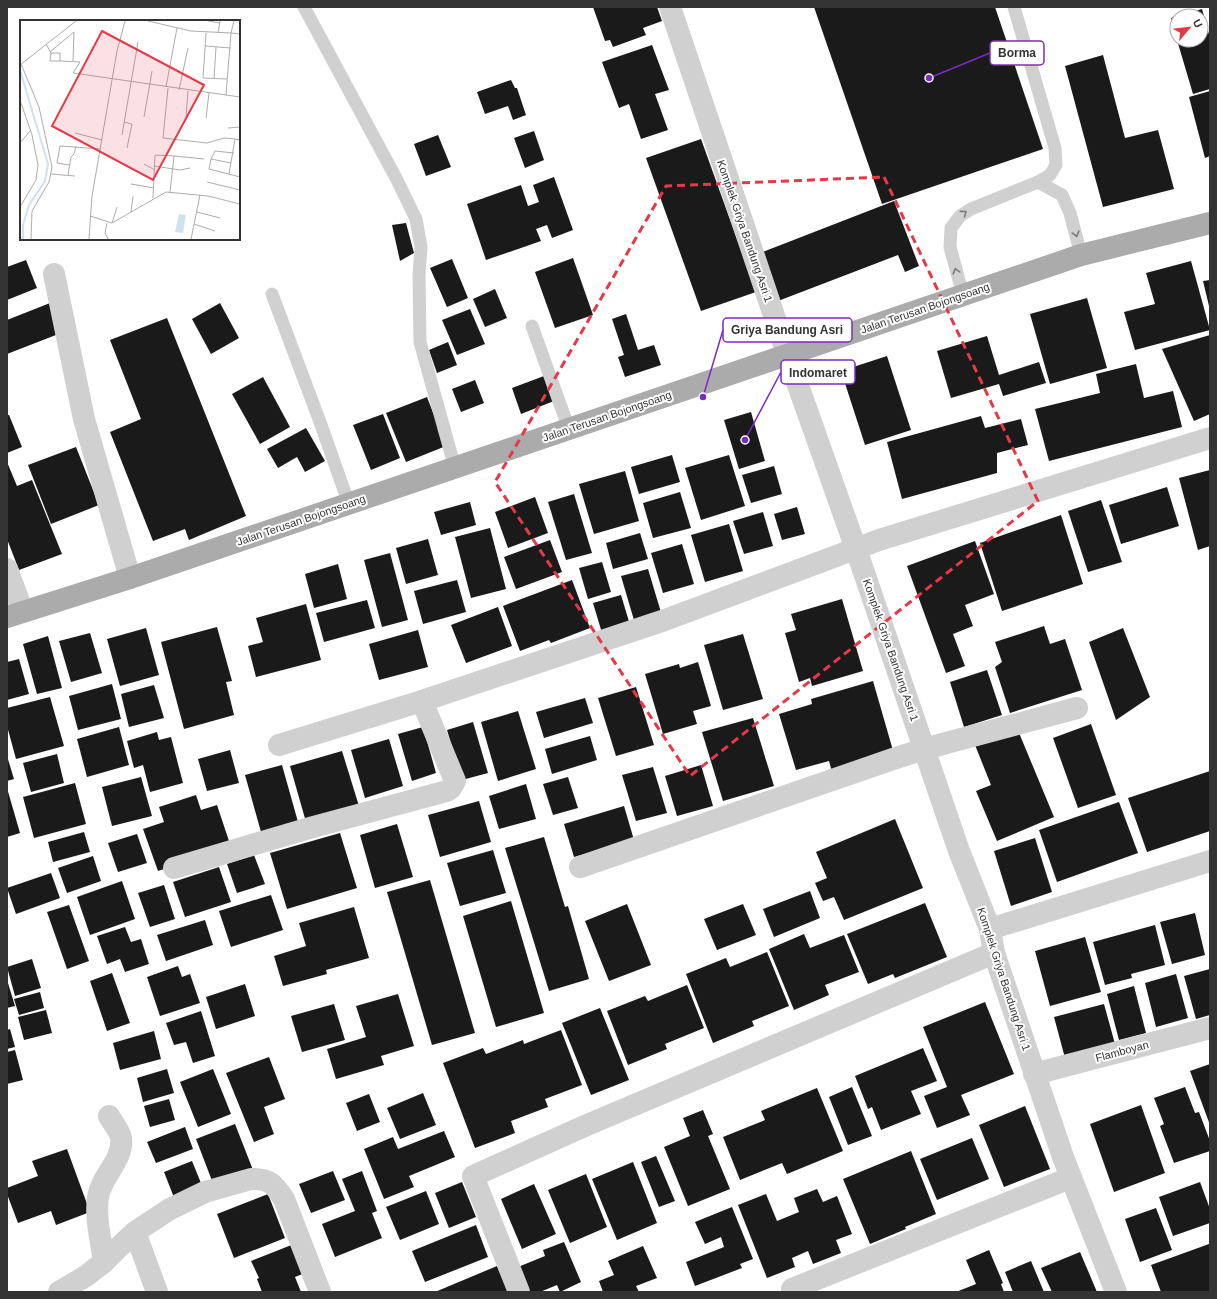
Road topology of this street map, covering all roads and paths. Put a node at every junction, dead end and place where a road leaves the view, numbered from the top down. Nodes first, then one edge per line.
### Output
1 (304, 7) edge
2 (670, 7) edge
3 (1014, 7) edge
4 (1038, 182) junction
5 (1210, 223) edge
6 (1081, 255) junction
7 (54, 274) dead end
8 (272, 294) dead end
9 (963, 295) junction
10 (532, 326) dead end
11 (787, 354) junction
12 (569, 429) junction
13 (1210, 438) edge
14 (454, 468) junction
15 (349, 504) junction
16 (856, 549) junction
17 (7, 569) edge
18 (130, 578) junction
19 (15, 615) edge
20 (422, 701) junction
21 (1077, 708) dead end
22 (279, 745) dead end
23 (924, 749) junction
24 (1210, 861) edge
25 (580, 867) dead end
26 (174, 868) dead end
27 (990, 929) junction
28 (994, 953) junction
29 (1210, 1028) edge
30 (1034, 1074) junction
31 (109, 1116) dead end
32 (1070, 1178) junction
33 (135, 1232) junction
34 (104, 1262) junction
35 (792, 1289) dead end
36 (59, 1292) edge
37 (157, 1292) edge
38 (320, 1292) edge
39 (519, 1292) edge
40 (1116, 1292) edge

1 - 14 lane
2 - 11 street, Komplek Griya Bandung Asri 1
3 - 4 lane
4 -> 6 lane
9 -> 4 lane
5 - 6 main road, Jalan Terusan Bojongsoang
6 - 9 main road, Jalan Terusan Bojongsoang
7 - 18 street
8 - 15 lane
9 - 11 main road, Jalan Terusan Bojongsoang
10 - 12 lane
11 - 12 main road, Jalan Terusan Bojongsoang
11 - 16 street, Komplek Griya Bandung Asri 1
12 - 14 main road, Jalan Terusan Bojongsoang
13 - 16 street
14 - 15 main road, Jalan Terusan Bojongsoang
15 - 18 main road, Jalan Terusan Bojongsoang
16 - 20 street
16 - 23 street, Komplek Griya Bandung Asri 1
17 - 19 street
18 - 19 main road, Jalan Terusan Bojongsoang
20 - 22 street
20 - 26 street
21 - 23 street
23 - 25 street
23 - 27 street, Komplek Griya Bandung Asri 1
24 - 27 street
27 - 28 street, Komplek Griya Bandung Asri 1
28 - 30 street, Komplek Griya Bandung Asri 1
28 - 39 street
29 - 30 street, Flamboyan
30 - 32 street, Komplek Griya Bandung Asri 1
31 - 34 street
32 - 35 street
32 - 40 street, Komplek Griya Bandung Asri 1
33 - 34 street
33 - 37 street
33 - 38 street
34 - 36 street

